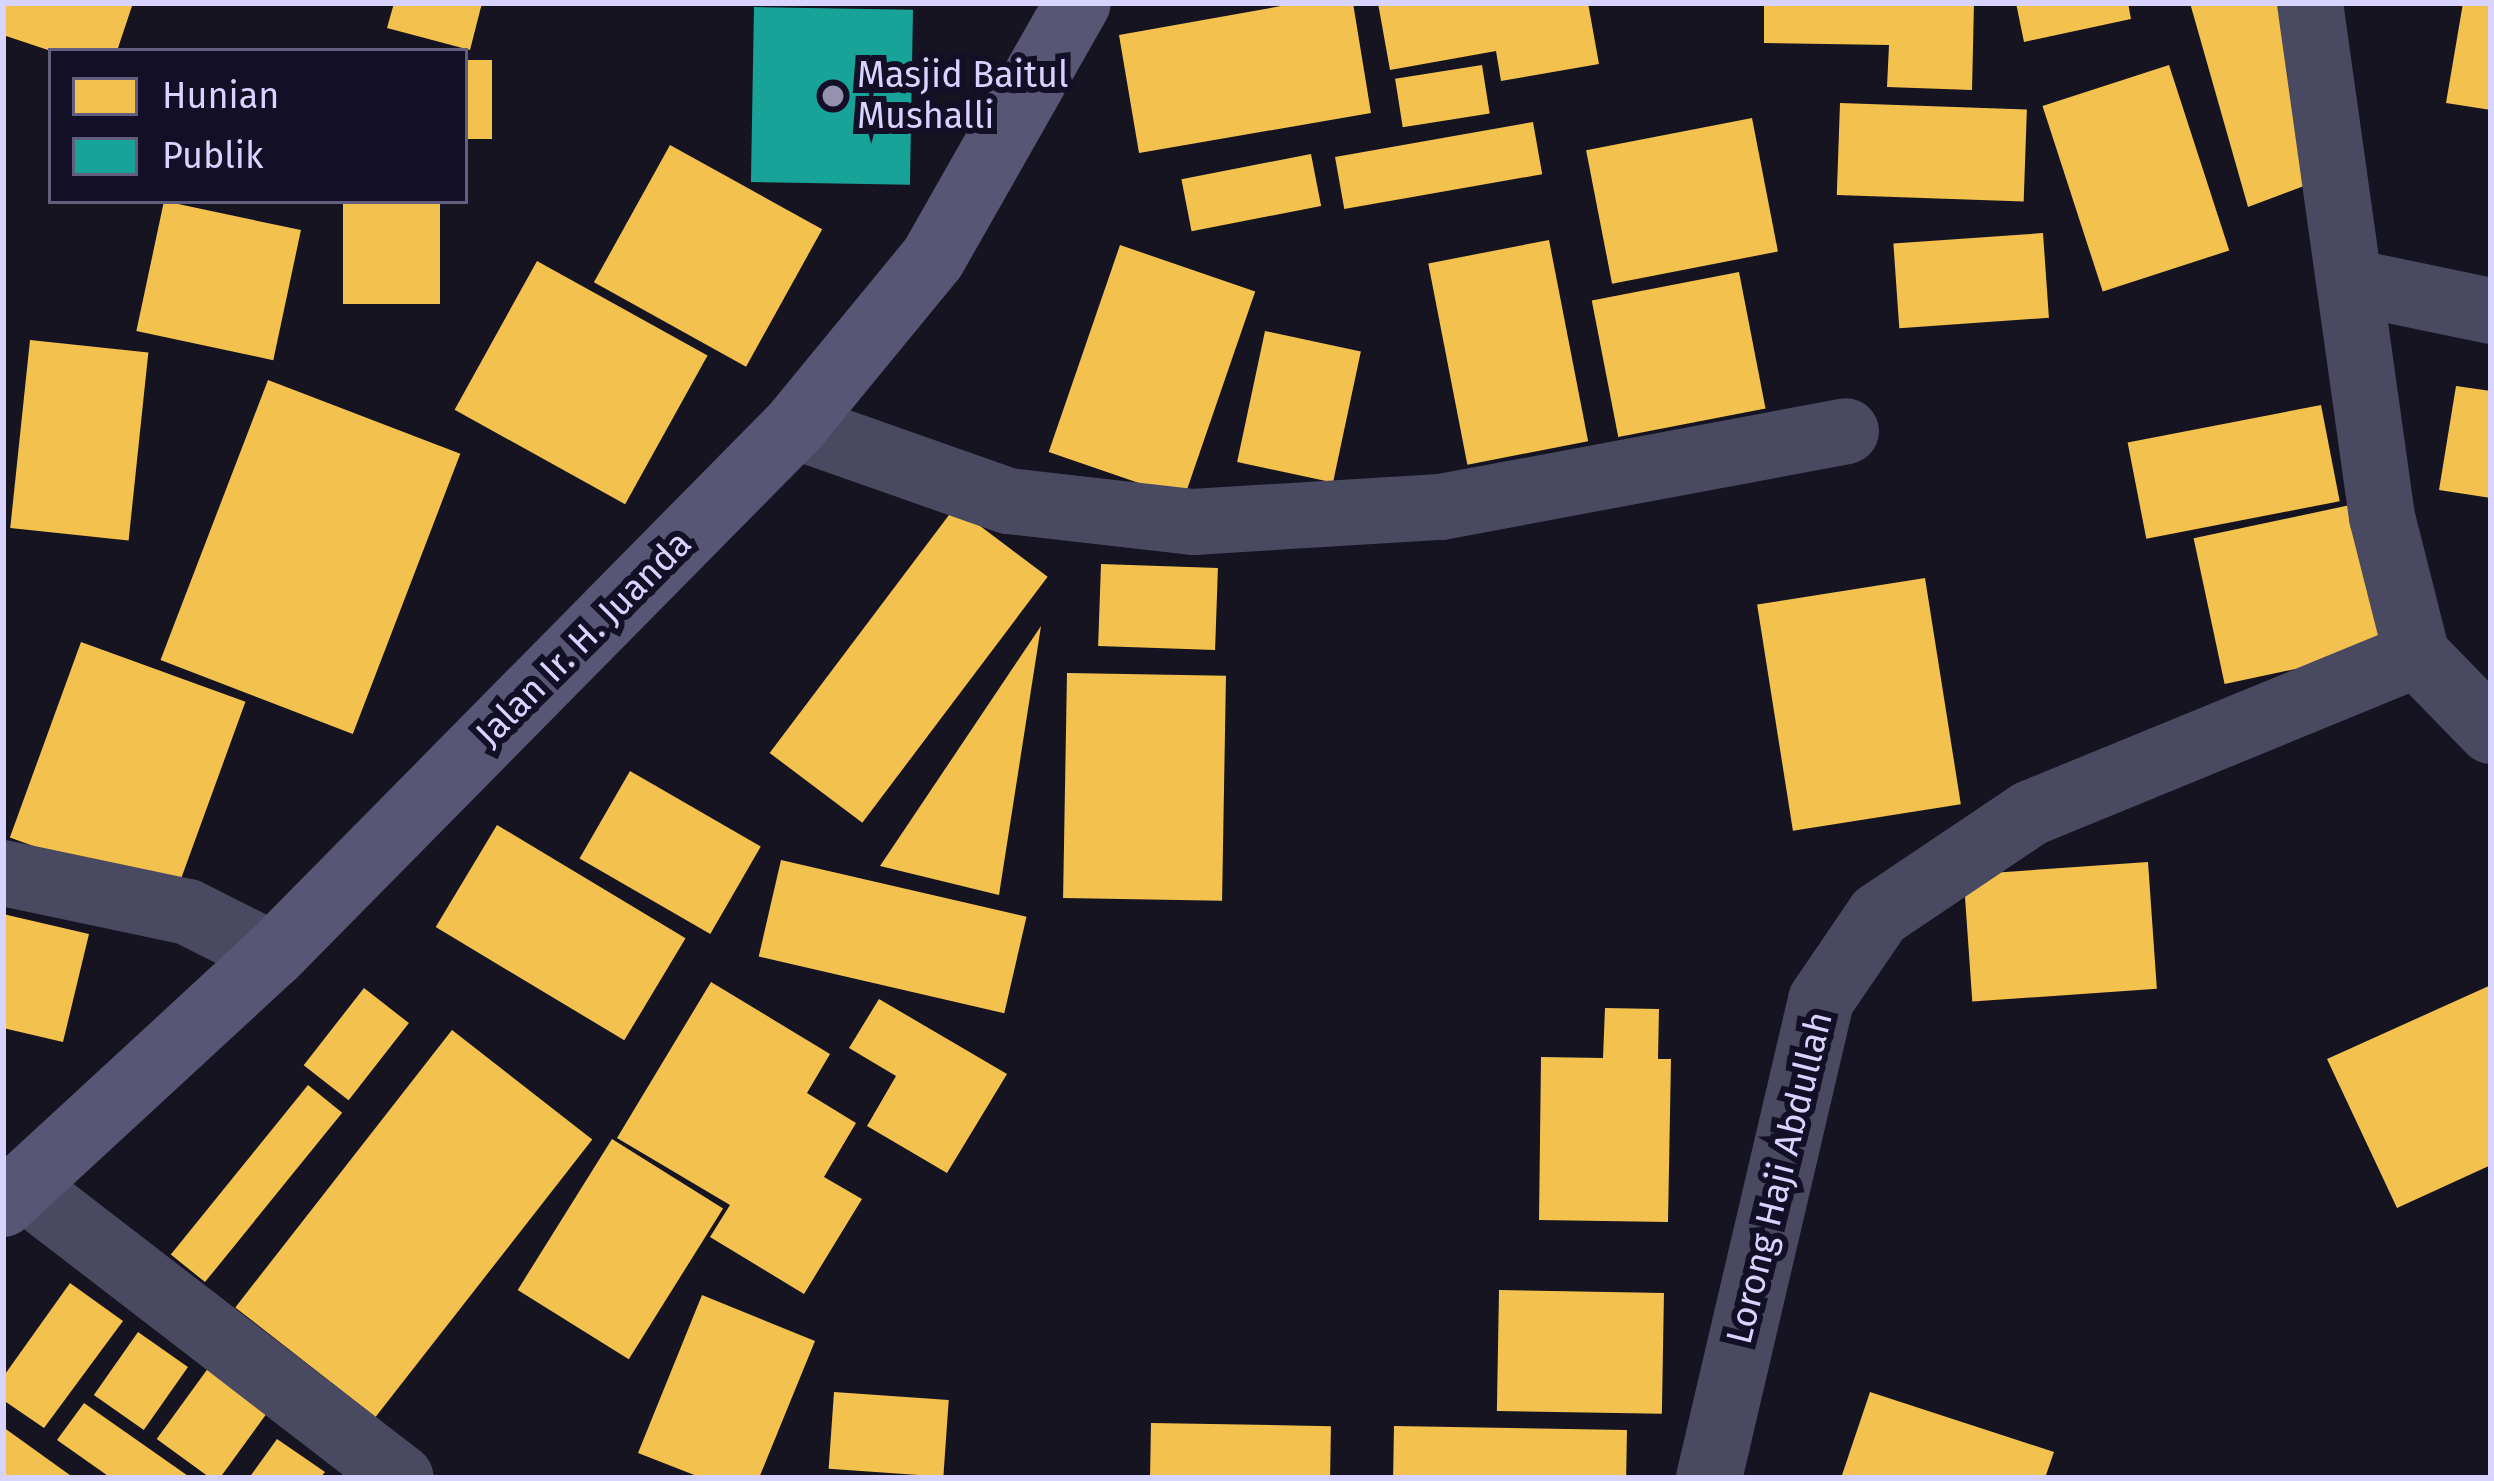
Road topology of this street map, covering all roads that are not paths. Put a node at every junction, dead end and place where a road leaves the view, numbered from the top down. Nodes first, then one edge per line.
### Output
1 (1078, 3) edge
2 (2310, 3) edge
3 (2351, 282) junction
4 (2491, 311) edge
5 (795, 426) junction
6 (1846, 430) dead end
7 (2417, 656) junction
8 (2491, 731) edge
9 (3, 873) edge
10 (273, 955) junction
11 (12, 1195) edge
12 (374, 1471) edge
13 (1709, 1478) edge

1 - 5 main road, Jalan Ir. H. Juanda
2 - 3 street
3 - 4 street
3 - 7 street
5 - 6 street
5 - 10 main road, Jalan Ir. H. Juanda
7 - 8 street
7 - 13 street, Lorong Haji Abdullah
9 - 10 street
10 - 11 main road, Jalan Ir. H. Juanda
11 - 12 street

